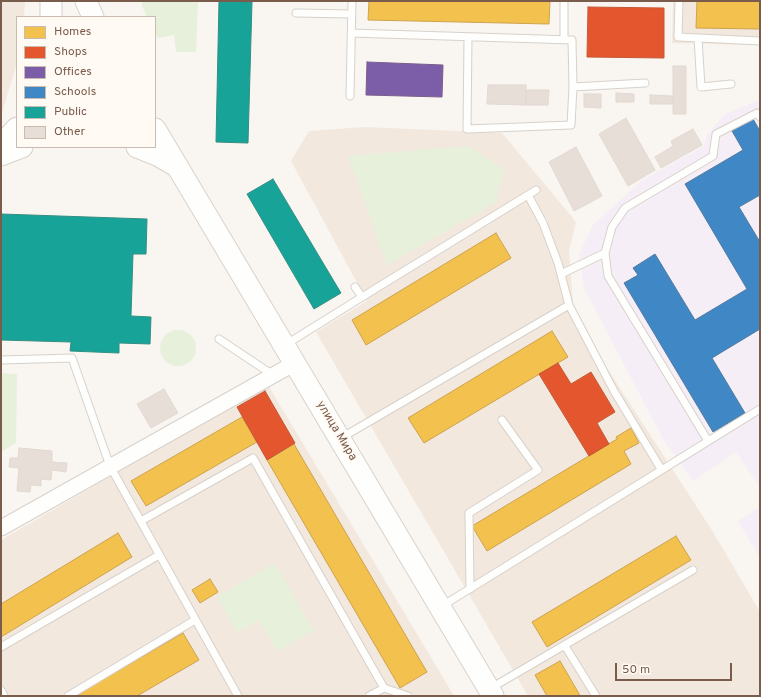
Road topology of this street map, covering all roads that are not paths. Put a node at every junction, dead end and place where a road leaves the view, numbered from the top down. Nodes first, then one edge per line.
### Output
1 (51, 1) edge
2 (86, 1) edge
3 (352, 1) edge
4 (564, 1) edge
5 (679, 1) edge
6 (296, 13) dead end
7 (352, 14) junction
8 (51, 16) edge
9 (93, 16) edge
10 (351, 33) junction
11 (468, 37) junction
12 (698, 38) junction
13 (564, 39) junction
14 (760, 41) edge
15 (645, 83) dead end
16 (731, 84) dead end
17 (573, 87) junction
18 (350, 96) dead end
19 (760, 116) edge
20 (16, 129) edge
21 (156, 131) edge
22 (1, 145) edge
23 (16, 146) edge
24 (19, 148) edge
25 (140, 148) edge
26 (154, 148) edge
27 (1, 154) edge
28 (178, 167) junction
29 (536, 190) dead end
30 (528, 195) junction
31 (605, 253) junction
32 (561, 274) junction
33 (355, 287) dead end
34 (362, 298) junction
35 (569, 305) junction
36 (219, 339) dead end
37 (290, 354) junction
38 (1, 360) edge
39 (274, 375) junction
40 (760, 409) edge
41 (502, 420) dead end
42 (340, 439) junction
43 (708, 441) junction
44 (110, 466) junction
45 (661, 469) junction
46 (140, 521) junction
47 (1, 528) edge
48 (159, 555) junction
49 (693, 570) dead end
50 (470, 588) junction
51 (440, 607) junction
52 (196, 620) junction
53 (565, 646) junction
54 (1, 647) edge
55 (384, 688) junction
56 (1, 690) edge
57 (491, 693) edge
58 (4, 696) edge
59 (68, 696) edge
60 (238, 696) edge
61 (369, 696) edge
62 (408, 696) edge
63 (596, 696) edge

1 - 8 street
2 - 9 street
3 - 7 lane
4 - 13 lane
5 - 12 lane
6 - 7 lane
7 - 10 lane
10 - 11 lane
10 - 18 lane
11 - 13 lane
11 - 17 lane
12 - 14 lane
12 - 16 lane
13 - 17 lane
15 - 17 lane
19 - 31 lane
20 - 22 street
21 - 28 street, улица Мира
23 - 27 street
24 - 27 street
25 - 28 street
26 - 28 street
28 - 37 street, улица Мира
29 - 30 lane
30 - 32 lane
30 - 34 lane
31 - 32 lane
31 - 43 lane
32 - 35 lane
33 - 34 lane
34 - 37 lane
35 - 42 lane
35 - 45 lane
36 - 39 lane
37 - 39 street
37 - 42 street, улица Мира
38 - 44 lane
39 - 44 street
40 - 43 lane
41 - 50 lane
42 - 51 street, улица Мира
43 - 45 lane
44 - 46 lane
44 - 47 street
45 - 50 lane
46 - 48 lane
46 - 55 lane
48 - 52 lane
48 - 54 lane
49 - 53 lane
50 - 51 lane
51 - 57 street, улица Мира
52 - 59 lane
52 - 60 lane
53 - 57 lane
53 - 63 lane
55 - 61 lane
55 - 62 lane
56 - 58 lane

